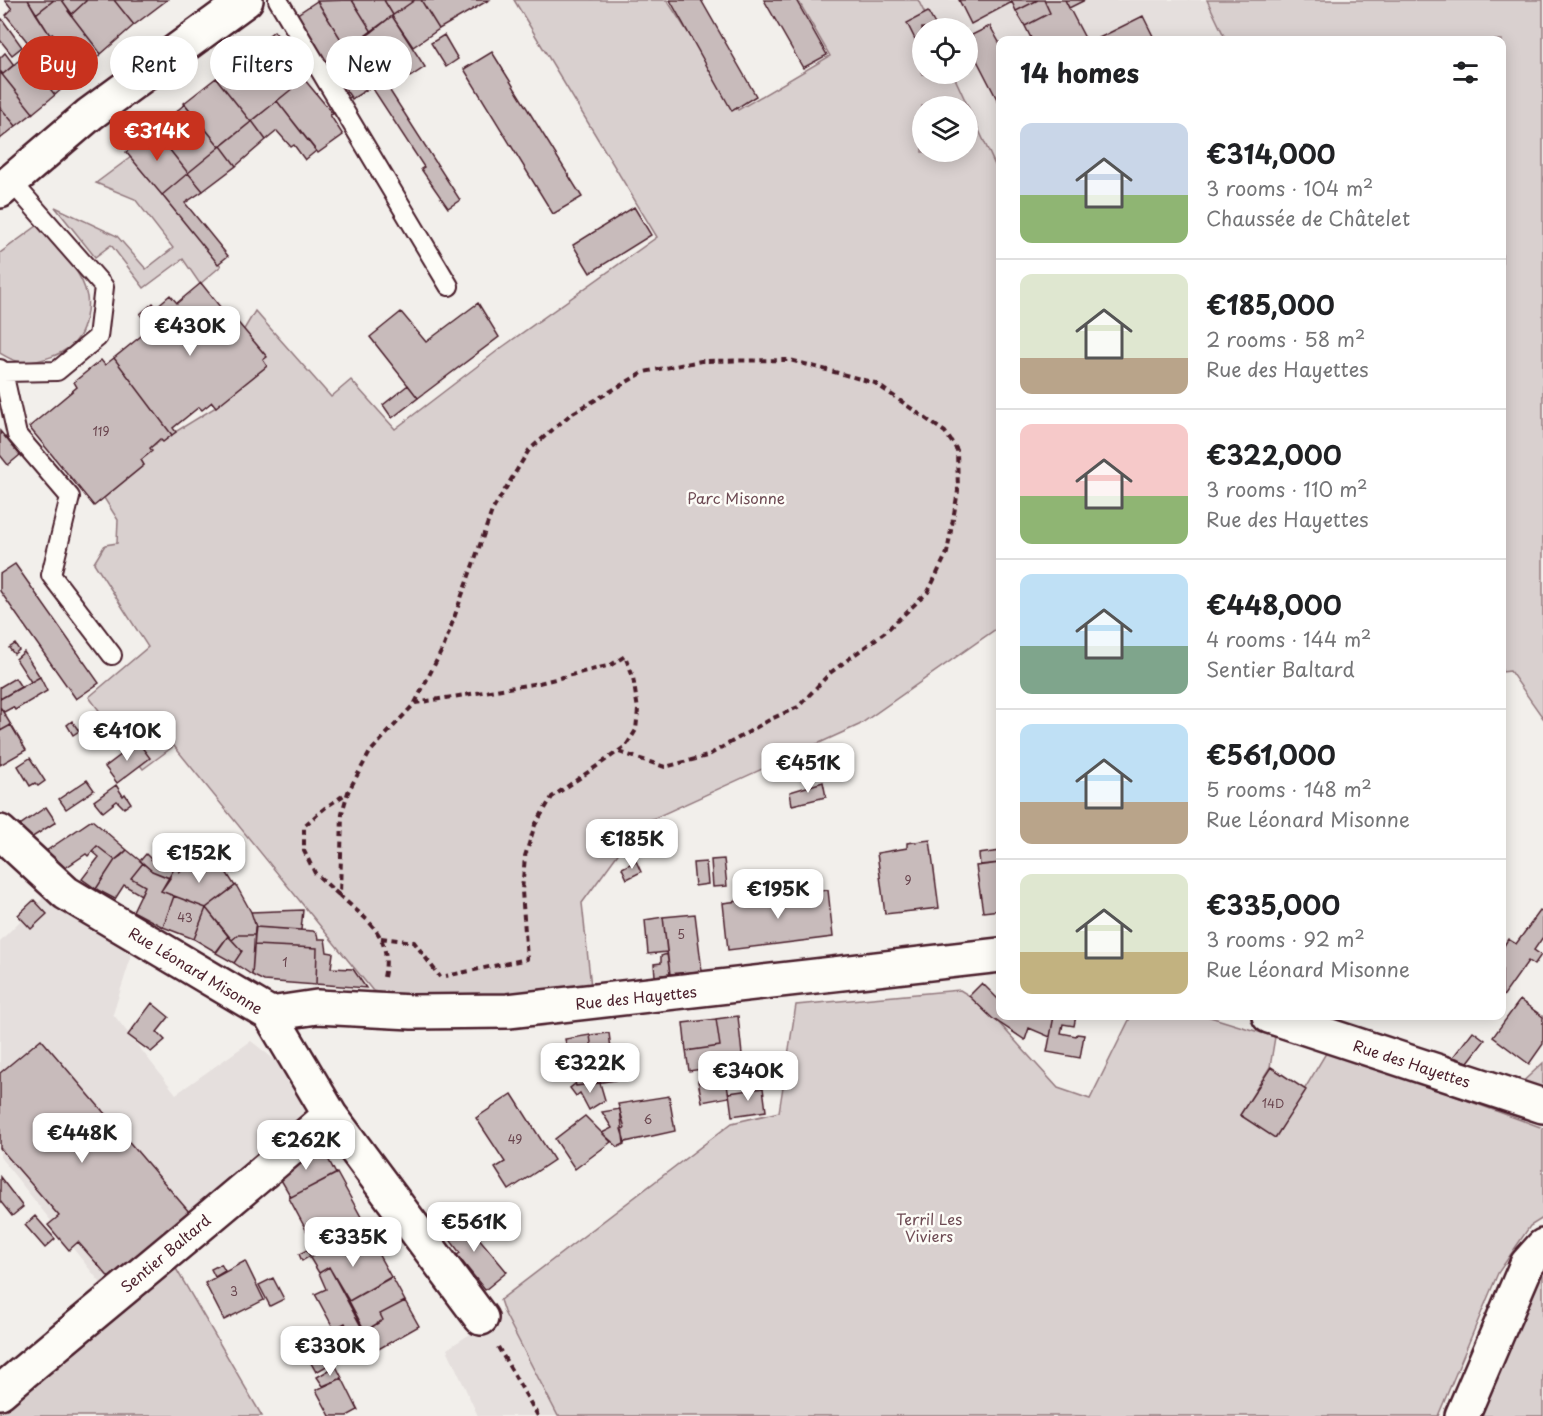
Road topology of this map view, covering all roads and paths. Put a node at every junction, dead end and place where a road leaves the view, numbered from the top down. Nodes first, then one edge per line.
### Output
1 (246, 0) edge
2 (278, 0) edge
3 (6, 186) edge
4 (449, 286) dead end
5 (2, 371) edge
6 (112, 655) dead end
7 (415, 703) junction
8 (619, 752) junction
9 (348, 792) junction
10 (0, 832) edge
11 (340, 896) junction
12 (381, 938) junction
13 (996, 955) edge
14 (377, 1010) junction
15 (270, 1014) junction
16 (1286, 1020) edge
17 (1543, 1106) edge
18 (330, 1115) junction
19 (1543, 1246) edge
20 (481, 1318) joint
21 (0, 1392) edge
22 (538, 1416) edge
23 (1462, 1416) edge

1 - 3 street
2 - 4 lane
3 - 5 lane
5 - 6 lane
7 - 8 path
7 - 8 path
7 - 9 path
8 - 12 path
9 - 11 path
9 - 11 path
10 - 15 street, Rue Léonard Misonne
11 - 12 path
12 - 14 path
13 - 14 street, Rue des Hayettes
14 - 15 street, Rue des Hayettes
15 - 18 street, Rue Léonard Misonne
16 - 17 street, Rue des Hayettes
18 - 20 street, Rue Léonard Misonne
18 - 21 street, Sentier Baltard
19 - 23 street
20 - 22 path

